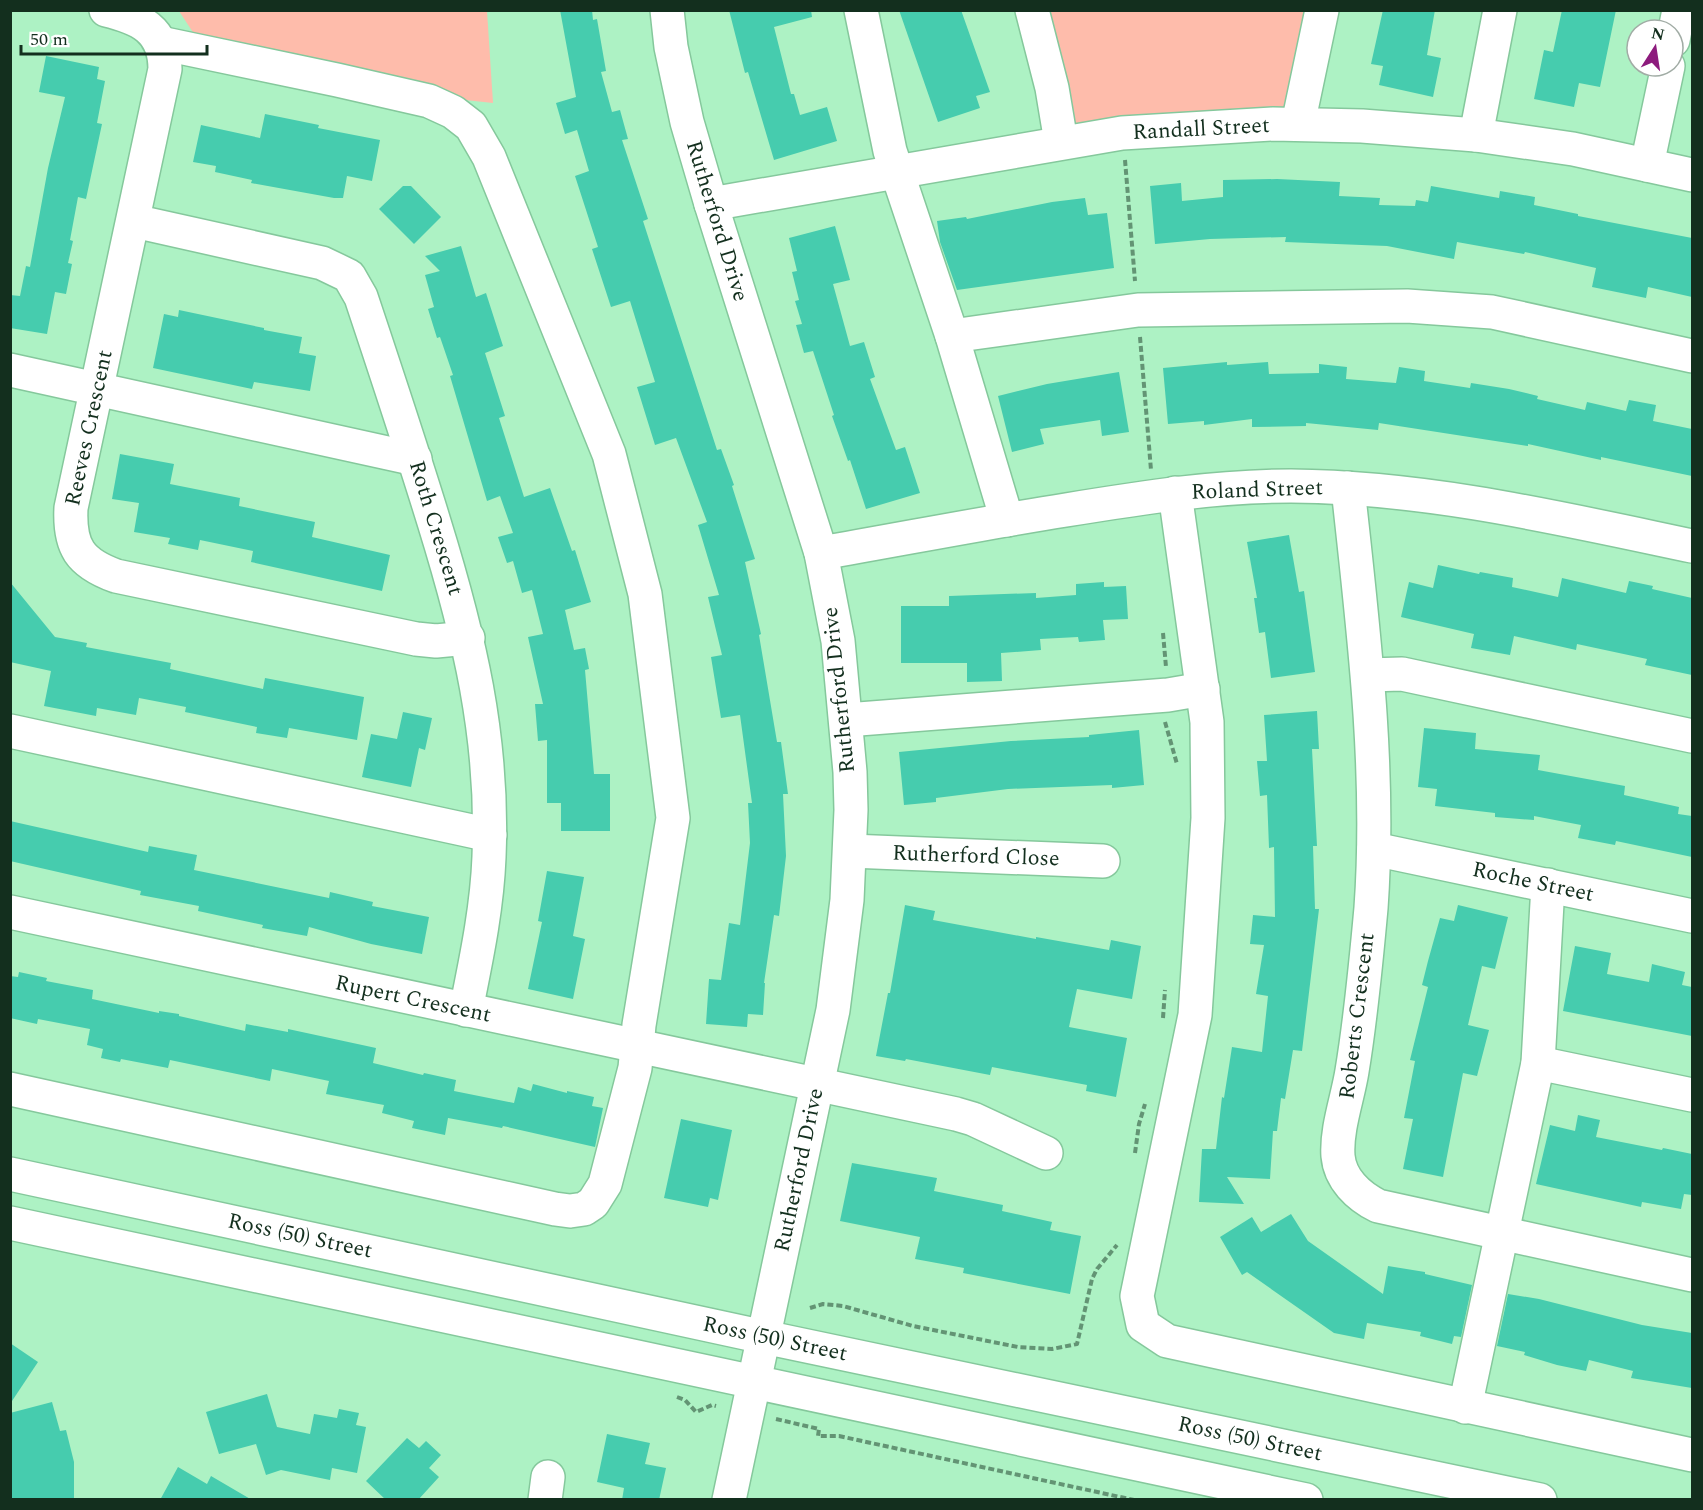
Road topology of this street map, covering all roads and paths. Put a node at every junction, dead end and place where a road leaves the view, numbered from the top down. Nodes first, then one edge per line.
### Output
1 (106, 10) edge
2 (667, 10) edge
3 (861, 10) edge
4 (1032, 10) edge
5 (1322, 10) edge
6 (1500, 10) edge
7 (160, 43) junction
8 (1665, 78) edge
9 (1298, 124) junction
10 (1476, 135) junction
11 (1061, 142) junction
12 (1124, 157) dead end
13 (1647, 165) junction
14 (896, 171) junction
15 (1692, 175) edge
16 (711, 204) junction
17 (134, 221) junction
18 (1138, 310) junction
19 (952, 336) junction
20 (1692, 356) edge
21 (10, 370) edge
22 (97, 389) junction
23 (415, 459) junction
24 (1152, 471) dead end
25 (1348, 488) junction
26 (1175, 493) junction
27 (1007, 520) junction
28 (1692, 546) edge
29 (821, 553) junction
30 (468, 638) junction
31 (1368, 675) junction
32 (1203, 689) junction
33 (1168, 695) junction
34 (846, 720) junction
35 (10, 731) edge
36 (1692, 736) edge
37 (1179, 772) dead end
38 (490, 835) junction
39 (1374, 849) junction
40 (850, 851) junction
41 (1103, 861) dead end
42 (1548, 885) junction
43 (10, 912) edge
44 (1692, 916) edge
45 (1166, 986) dead end
46 (466, 1010) junction
47 (1162, 1021) dead end
48 (637, 1046) junction
49 (1538, 1063) junction
50 (816, 1084) junction
51 (10, 1089) edge
52 (1692, 1095) edge
53 (1147, 1096) dead end
54 (1046, 1153) dead end
55 (1134, 1156) dead end
56 (10, 1174) edge
57 (10, 1223) edge
58 (1502, 1233) junction
59 (1119, 1242) dead end
60 (1692, 1275) edge
61 (810, 1308) dead end
62 (764, 1337) junction
63 (754, 1382) junction
64 (1465, 1407) junction
65 (785, 1421) dead end
66 (1692, 1455) edge
67 (729, 1500) edge
68 (1134, 1500) edge
69 (1306, 1500) edge
70 (1540, 1500) edge

1 - 7 street
2 - 16 street, Rutherford Drive
3 - 14 street
4 - 11 street
5 - 9 street
6 - 10 street
7 - 17 street, Reeves Crescent
7 - 48 street
8 - 13 street
9 - 10 street, Randall Street
9 - 11 street, Randall Street
10 - 13 street, Randall Street
11 - 14 street, Randall Street
12 - 18 path
13 - 15 street, Randall Street
14 - 16 street, Randall Street
14 - 19 street
16 - 29 street, Rutherford Drive
17 - 22 street, Reeves Crescent
17 - 23 street, Roth Crescent
18 - 19 street
18 - 20 street
18 - 24 path
19 - 27 street
21 - 22 street
22 - 23 street
22 - 30 street, Reeves Crescent
23 - 30 street, Roth Crescent
25 - 26 street, Roland Street
25 - 28 street, Roland Street
25 - 31 street, Roberts Crescent
26 - 27 street, Roland Street
26 - 32 street
27 - 29 street, Roland Street
29 - 34 street, Rutherford Drive
30 - 38 street, Roth Crescent
31 - 36 street
31 - 39 street, Roberts Crescent
32 - 33 street
32 - 64 street
33 - 34 street
33 - 37 path
34 - 40 street, Rutherford Drive
35 - 38 street
38 - 46 street, Roth Crescent
39 - 42 street, Roche Street
39 - 58 street, Roberts Crescent
40 - 41 street, Rutherford Close
40 - 50 street, Rutherford Drive
42 - 44 street, Roche Street
42 - 49 street
43 - 46 street, Rupert Crescent
45 - 47 path
46 - 48 street, Rupert Crescent
48 - 50 street, Rupert Crescent
48 - 51 street
49 - 52 street
49 - 58 street
50 - 54 street, Rupert Crescent
50 - 62 street, Rutherford Drive
53 - 55 path
56 - 62 street, Ross (50) Street
57 - 63 street, Ross (50) Street
58 - 60 street, Roberts Crescent
58 - 64 street
59 - 61 path
62 - 63 street, Rutherford Drive
62 - 70 street, Ross (50) Street
63 - 67 street, Rutherford Drive
63 - 69 street, Ross (50) Street
64 - 66 street
65 - 68 path

